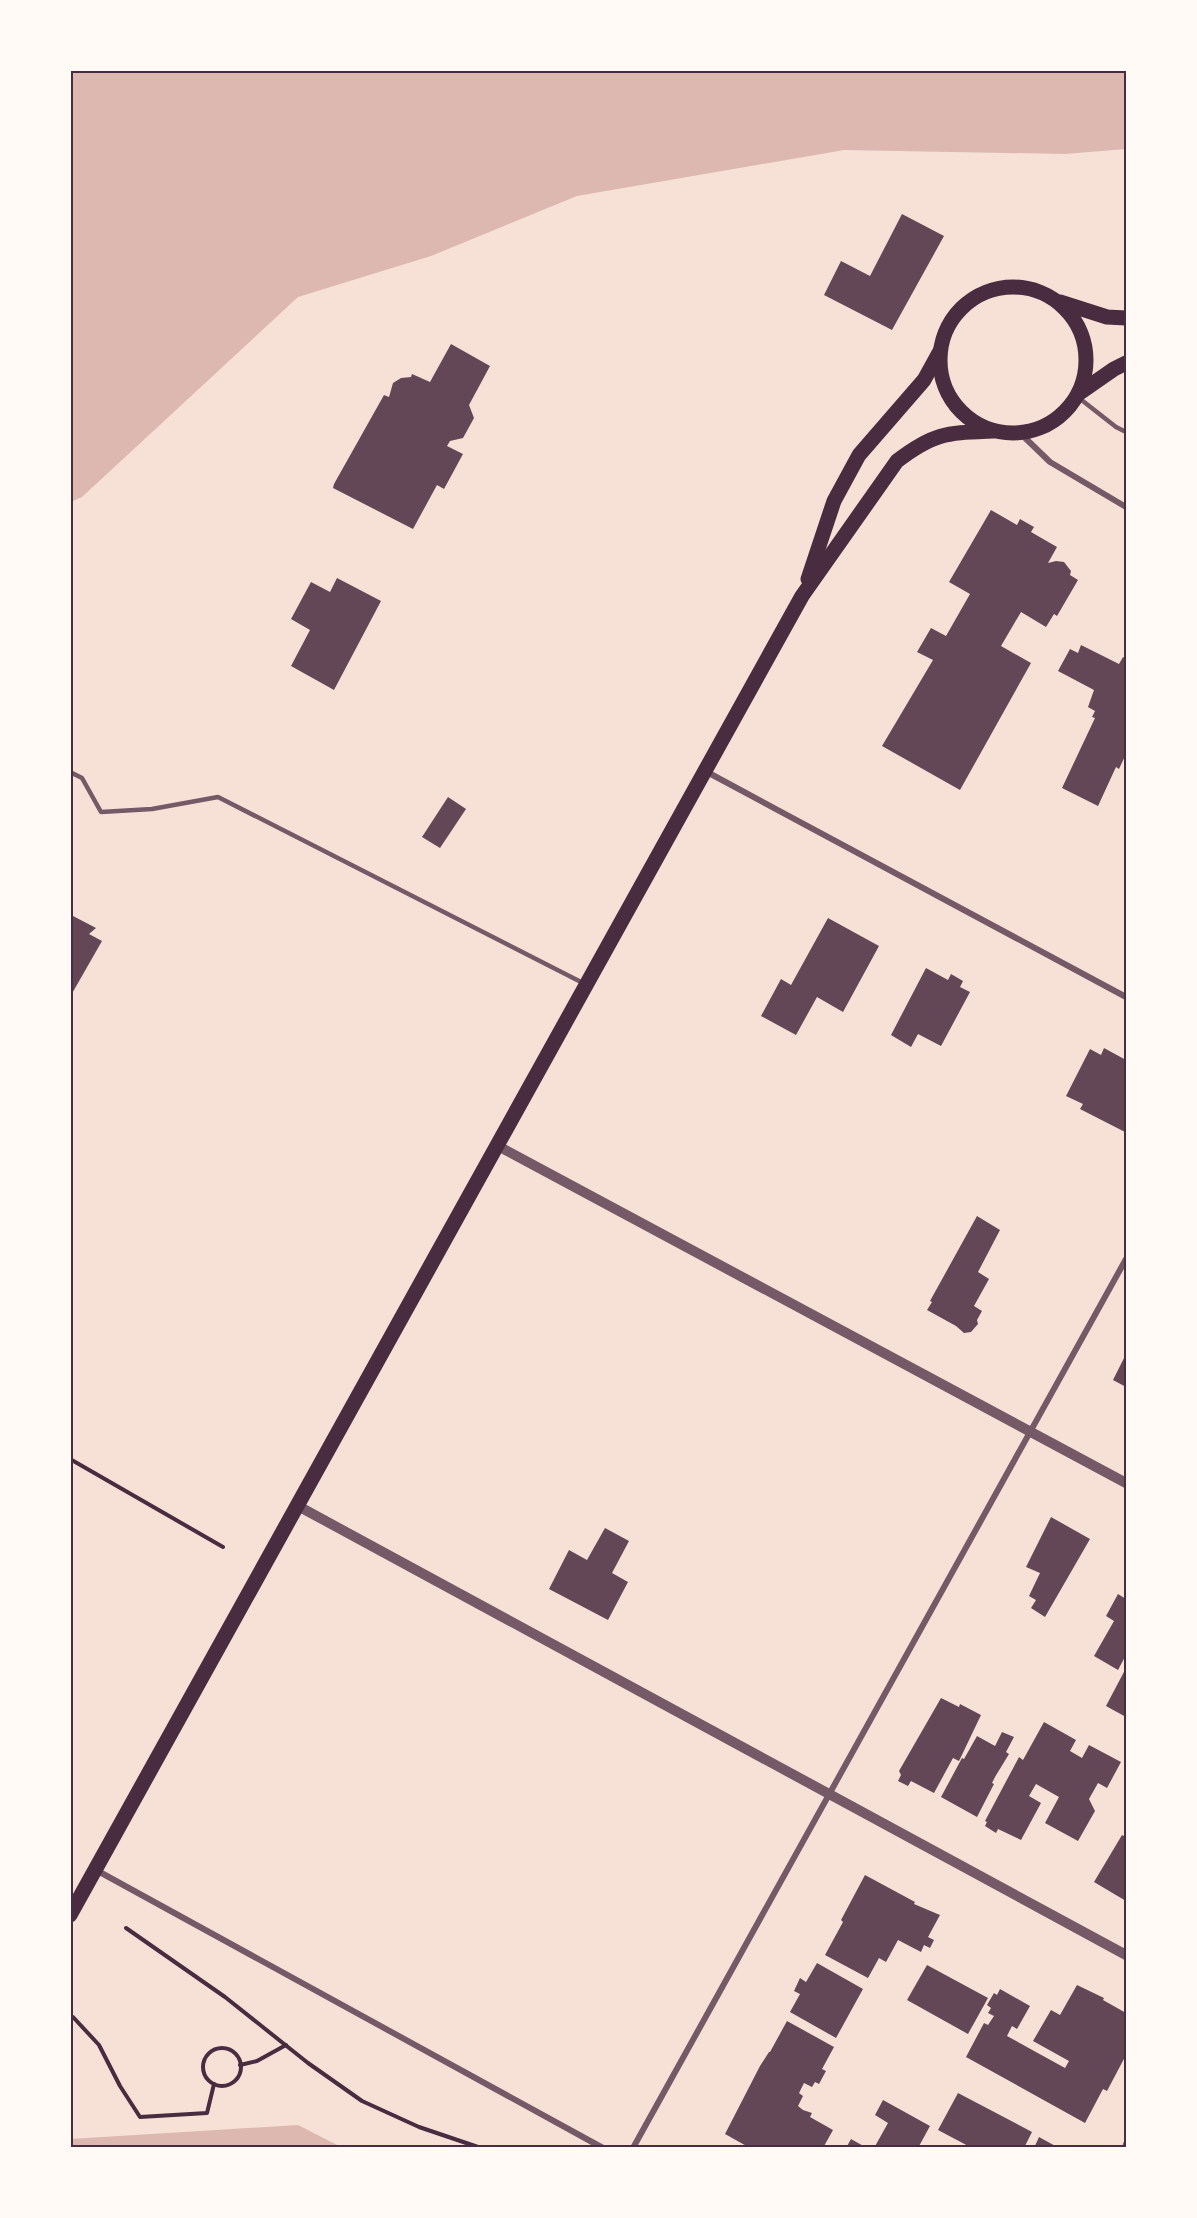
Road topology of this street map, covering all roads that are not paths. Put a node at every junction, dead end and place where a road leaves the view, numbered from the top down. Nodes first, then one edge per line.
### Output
1 (1057, 302) junction
2 (1126, 318) edge
3 (940, 351) junction
4 (1126, 363) edge
5 (1077, 395) junction
6 (993, 431) junction
7 (1126, 432) edge
8 (1020, 433) junction
9 (1126, 507) edge
10 (802, 597) junction
11 (705, 771) junction
12 (70, 772) edge
13 (587, 985) junction
14 (1126, 997) edge
15 (498, 1146) junction
16 (1126, 1259) edge
17 (1030, 1431) junction
18 (1126, 1483) edge
19 (298, 1506) junction
20 (829, 1794) junction
21 (96, 1870) junction
22 (70, 1915) edge
23 (1126, 1955) edge
24 (603, 2148) edge
25 (633, 2148) edge

1 - 2 main road
1 - 3 main road
1 - 5 main road
3 - 6 main road
3 - 10 main road
4 - 5 main road
5 - 7 lane
5 - 8 main road
6 - 8 main road
6 - 10 main road
8 - 9 street
10 - 11 main road
11 - 13 main road
11 - 14 street
12 - 13 lane
13 - 15 main road
15 - 17 street
15 - 19 main road
16 - 17 street
17 - 18 street
17 - 20 street
19 - 20 street
19 - 21 main road
20 - 23 street
20 - 25 street
21 - 22 main road
21 - 24 street

